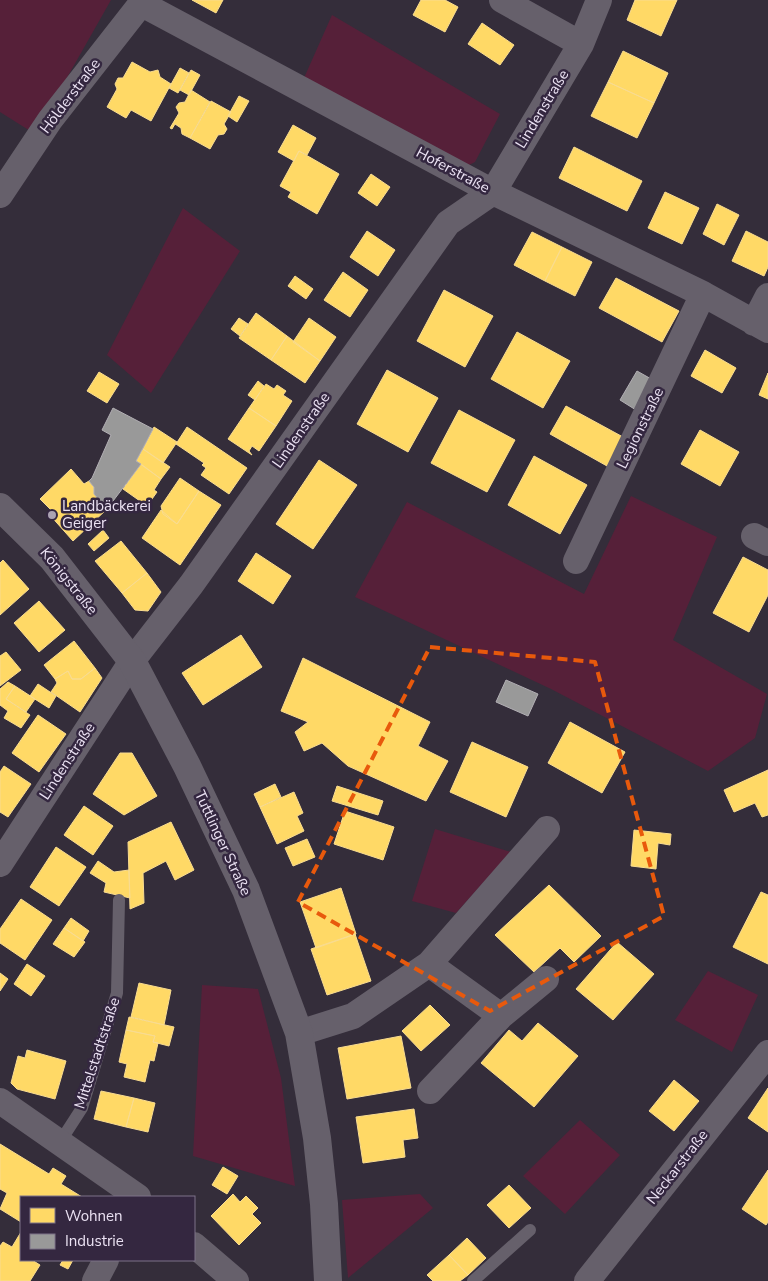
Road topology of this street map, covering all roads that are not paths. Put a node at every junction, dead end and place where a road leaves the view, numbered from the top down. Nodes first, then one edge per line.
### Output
1 (502, 0) edge
2 (598, 0) edge
3 (143, 2) edge
4 (581, 44) junction
5 (493, 192) junction
6 (0, 195) edge
7 (703, 294) junction
8 (768, 296) edge
9 (761, 327) edge
10 (0, 506) edge
11 (576, 561) dead end
12 (132, 661) junction
13 (547, 829) dead end
14 (0, 864) edge
15 (119, 900) dead end
16 (429, 964) junction
17 (546, 980) dead end
18 (501, 1016) junction
19 (299, 1032) junction
20 (768, 1053) edge
21 (430, 1091) dead end
22 (0, 1101) edge
23 (60, 1142) junction
24 (136, 1196) edge
25 (530, 1230) dead end
26 (195, 1246) edge
27 (105, 1261) edge
28 (95, 1281) edge
29 (236, 1281) edge
30 (328, 1281) edge
31 (473, 1281) edge
32 (587, 1281) edge

1 - 4 street
2 - 4 street, Lindenstraße
3 - 5 street, Hoferstraße
3 - 6 street, Hölderstraße
4 - 5 street, Lindenstraße
5 - 7 street, Hoferstraße
5 - 12 street, Lindenstraße
7 - 9 street, Hoferstraße
7 - 11 street, Legionstraße
8 - 9 street
10 - 12 street, Königstraße
12 - 14 street, Lindenstraße
12 - 19 street, Tuttlinger Straße
13 - 16 street
15 - 23 lane, Mittelstadtstraße
16 - 18 street
16 - 19 street
17 - 18 street
18 - 21 street
19 - 30 street, Tuttlinger Straße
20 - 32 street, Neckarstraße
22 - 23 street
23 - 24 street
25 - 31 lane
26 - 29 street
27 - 28 street

